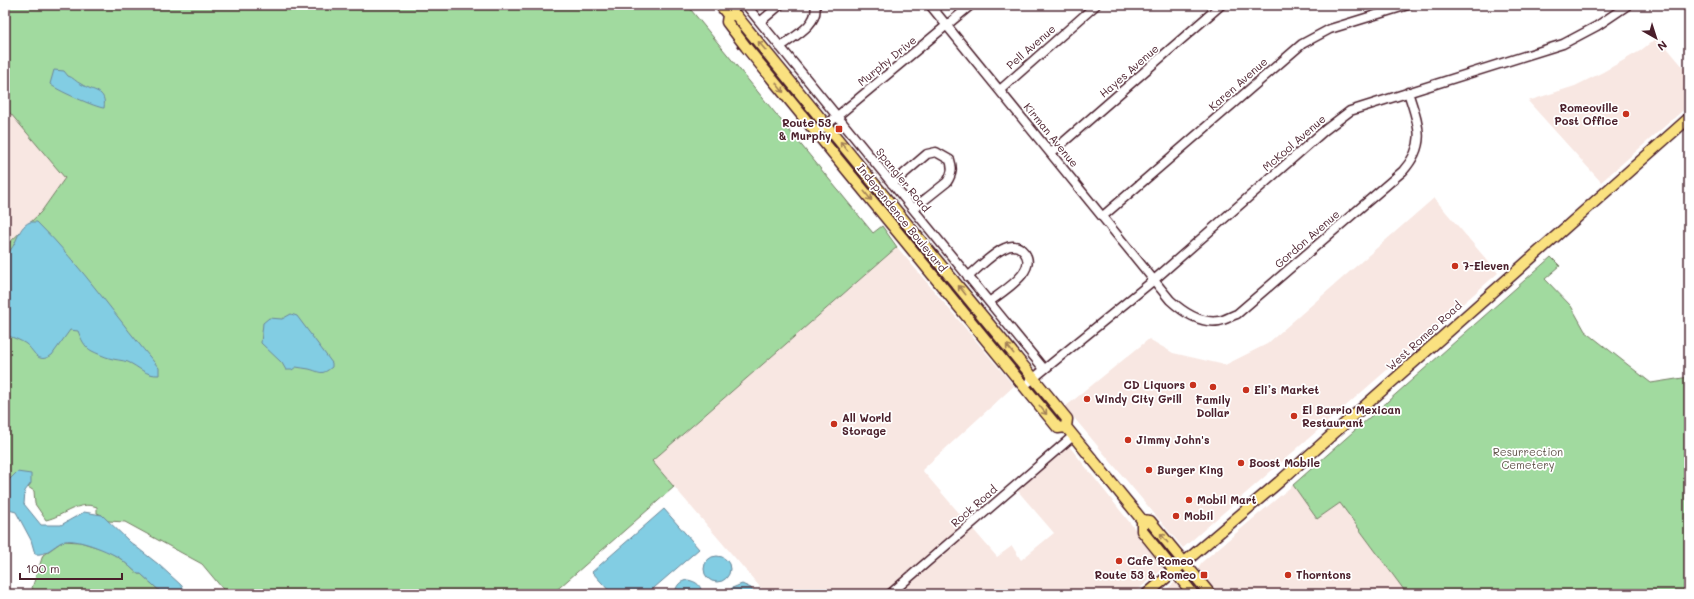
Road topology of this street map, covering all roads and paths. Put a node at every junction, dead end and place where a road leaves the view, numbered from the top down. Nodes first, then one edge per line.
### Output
1 (720, 5) edge
2 (746, 5) edge
3 (780, 5) edge
4 (815, 5) edge
5 (930, 5) edge
6 (971, 5) edge
7 (1096, 5) edge
8 (1221, 5) edge
9 (1408, 5) edge
10 (1628, 5) edge
11 (1686, 5) edge
12 (1689, 8) edge
13 (728, 15) junction
14 (760, 22) junction
15 (947, 26) junction
16 (780, 47) junction
17 (1000, 90) junction
18 (1408, 92) junction
19 (837, 116) junction
20 (1689, 118) edge
21 (826, 125) junction
22 (817, 133) junction
23 (1051, 153) junction
24 (892, 184) junction
25 (913, 209) junction
26 (1103, 216) junction
27 (968, 277) junction
28 (1154, 280) junction
29 (989, 302) junction
30 (1044, 369) junction
31 (1033, 378) junction
32 (1024, 386) junction
33 (1066, 427) junction
34 (1073, 436) junction
35 (1142, 520) junction
36 (1184, 562) junction
37 (1174, 570) junction
38 (890, 594) edge
39 (1147, 594) edge
40 (1193, 594) edge
41 (1210, 594) edge

1 - 13 main road, Independence Boulevard
2 - 14 street, Spangler Road
3 - 14 street
4 - 16 street
5 - 15 street, Kirman Avenue
6 - 15 street, Murphy Drive
7 - 17 street, Pell Avenue
8 - 23 street, Hayes Avenue
9 - 26 street, Karen Avenue
10 - 18 street, McKool Avenue
11 - 12 street
21 -> 13 main road, Independence Boulevard
13 -> 22 main road, Independence Boulevard
14 - 16 street, Spangler Road
15 - 17 street, Kirman Avenue
15 - 19 street, Murphy Drive
16 - 19 street, Spangler Road
17 - 23 street, Kirman Avenue
18 - 28 street, McKool Avenue
18 - 28 street, Gordon Avenue
19 - 21 street, Murphy Drive
19 - 24 street, Spangler Road
20 - 36 main road, West Romeo Road
21 - 22 street, Murphy Drive
31 -> 21 main road, Independence Boulevard
22 -> 32 main road, Independence Boulevard
23 - 26 street, Kirman Avenue
24 - 25 street, Spangler Road
24 - 25 street
25 - 27 street, Spangler Road
26 - 28 street, Kirman Avenue
27 - 29 street, Spangler Road
27 - 29 street
28 - 30 street, McKool Avenue
29 - 30 street, Spangler Road
30 - 31 street, McKool Avenue
31 - 32 street, McKool Avenue
31 - 33 main road, Independence Boulevard
32 -> 33 main road, Independence Boulevard
33 - 34 main road, Independence Boulevard
34 - 35 main road, Independence Boulevard
34 - 38 street, Rock Road
36 -> 35 main road, Independence Boulevard
35 - 37 main road, Independence Boulevard
36 - 37 main road, West Romeo Road
36 - 41 main road, Independence Boulevard
37 - 39 main road, West Romeo Road
37 - 40 main road, Independence Boulevard

